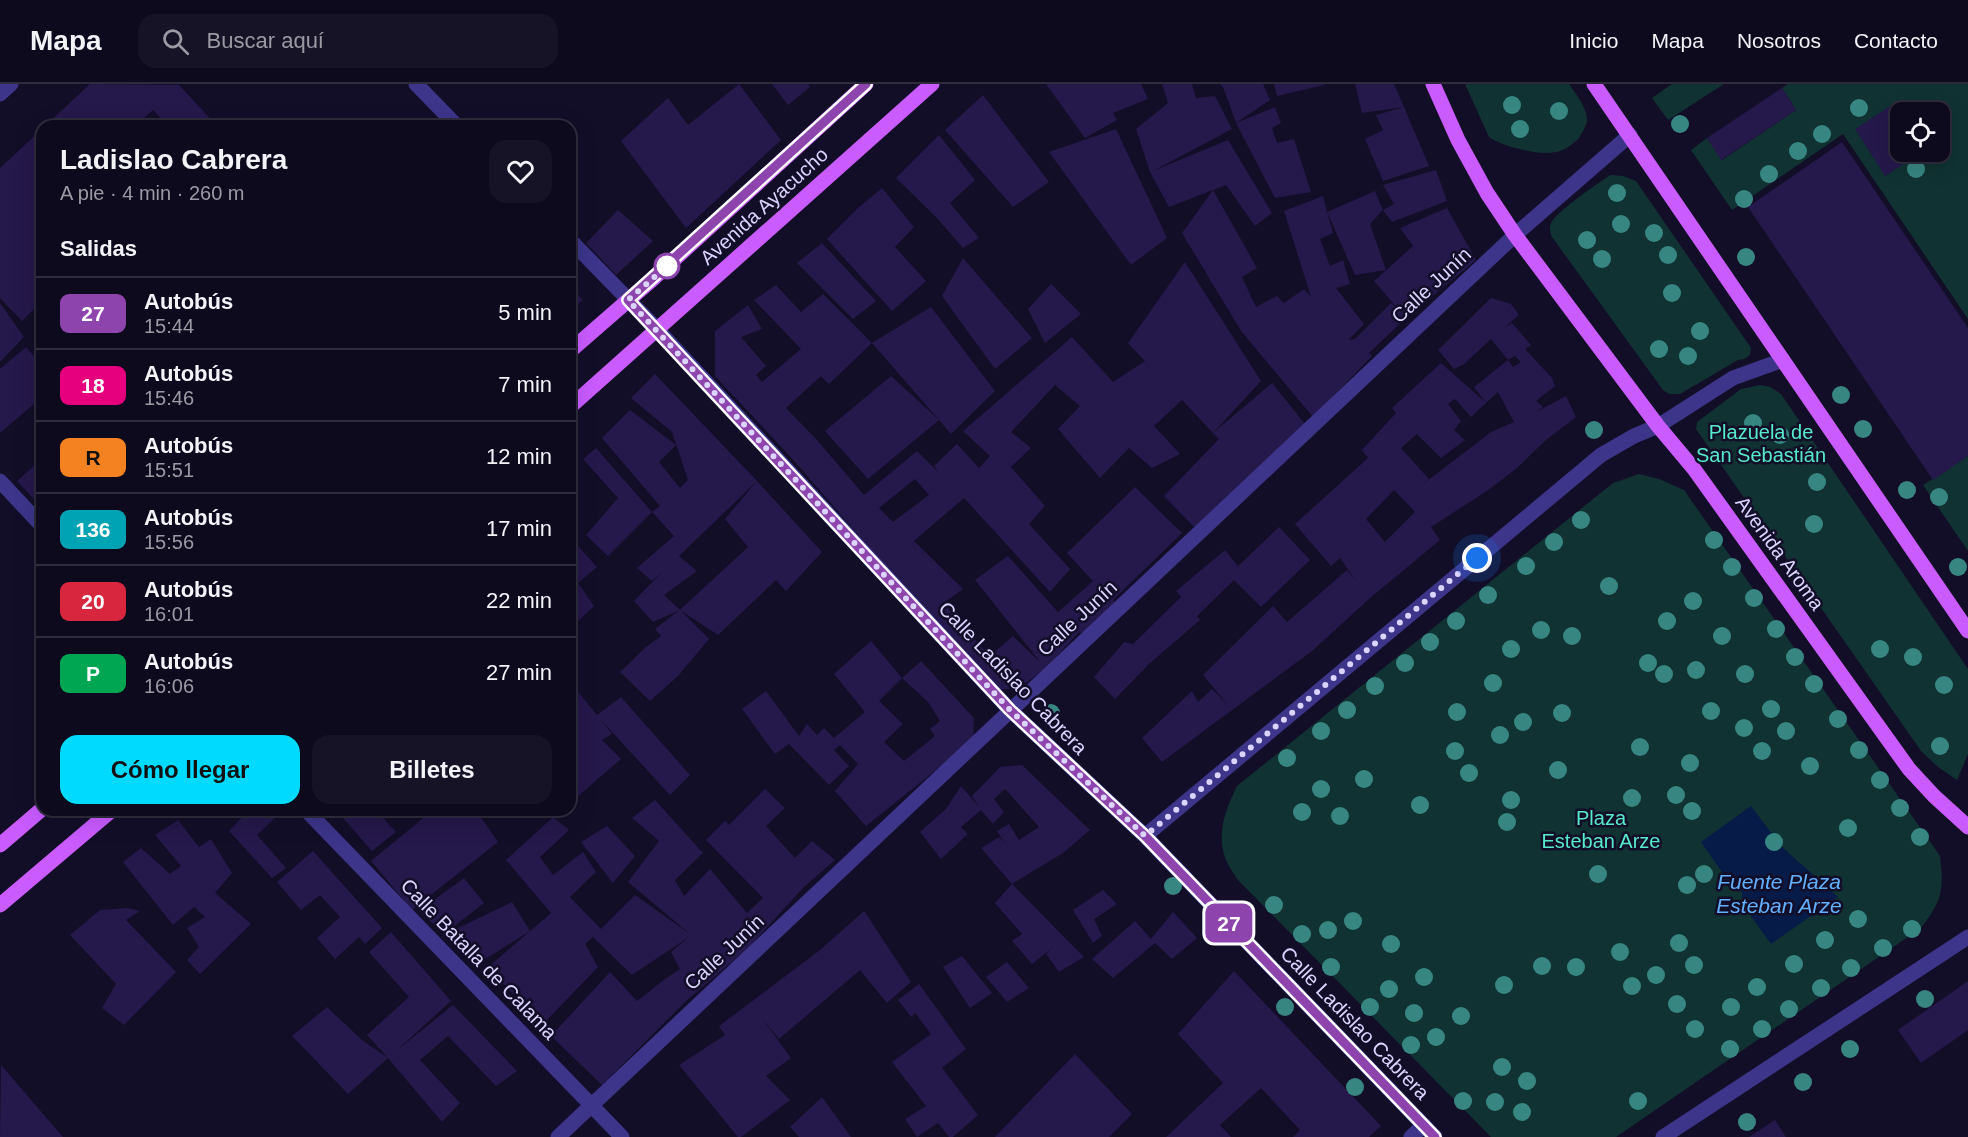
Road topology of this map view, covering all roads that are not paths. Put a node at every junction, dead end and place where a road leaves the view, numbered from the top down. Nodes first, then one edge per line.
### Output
1 (11, 84) edge
2 (416, 84) edge
3 (866, 84) edge
4 (932, 84) edge
5 (1433, 84) edge
6 (1594, 84) edge
7 (0, 94) edge
8 (451, 120) edge
9 (1630, 135) junction
10 (1515, 235) junction
11 (576, 246) edge
12 (628, 300) junction
13 (657, 329) junction
14 (576, 346) edge
15 (1783, 360) junction
16 (576, 402) edge
17 (1658, 426) junction
18 (0, 481) edge
19 (36, 520) edge
20 (1968, 631) edge
21 (1010, 710) junction
22 (36, 814) edge
23 (105, 816) edge
24 (312, 816) edge
25 (1968, 827) edge
26 (1145, 836) junction
27 (0, 845) edge
28 (0, 905) edge
29 (1968, 937) edge
30 (592, 1105) junction
31 (1424, 1125) junction
32 (558, 1137) edge
33 (622, 1137) edge
34 (1411, 1137) edge
35 (1435, 1137) edge
36 (1663, 1137) edge

1 - 7 street
2 - 8 street
3 - 12 main road, Avenida Ayacucho
4 - 13 main road, Avenida Ayacucho
5 - 10 main road, Avenida Aroma
6 - 9 main road
9 - 10 street, Calle Junín
9 - 15 main road
10 - 17 main road, Avenida Aroma
10 - 21 street, Calle Junín
11 - 12 street, Calle Ladislao Cabrera
12 - 13 street, Calle Ladislao Cabrera
12 - 14 main road, Avenida Ayacucho
13 - 16 main road, Avenida Ayacucho
13 - 21 street, Calle Ladislao Cabrera
15 - 17 street
15 - 20 main road
17 - 25 main road, Avenida Aroma
17 - 26 street
18 - 19 street
21 - 26 street, Calle Ladislao Cabrera
21 - 30 street, Calle Junín
22 - 27 main road
23 - 28 main road
24 - 30 street, Calle Batalla de Calama
26 - 31 street, Calle Ladislao Cabrera
29 - 36 street
30 - 32 street, Calle Junín
30 - 33 street, Calle Batalla de Calama
31 - 34 street
31 - 35 street, Calle Ladislao Cabrera

